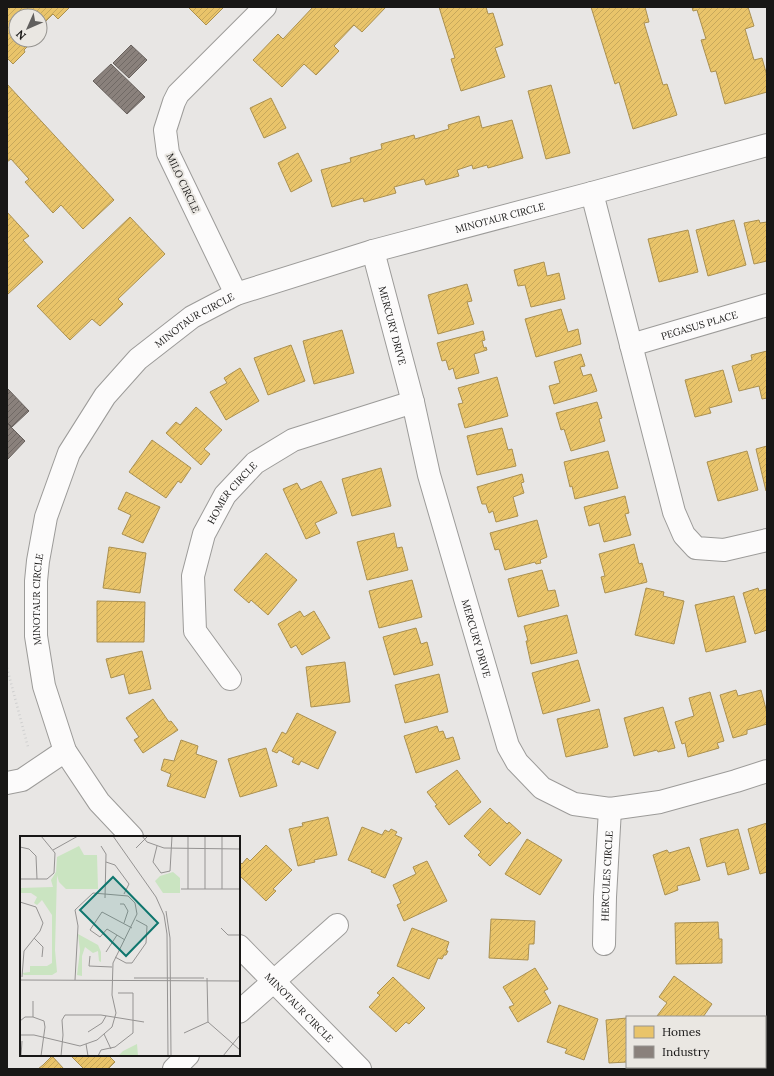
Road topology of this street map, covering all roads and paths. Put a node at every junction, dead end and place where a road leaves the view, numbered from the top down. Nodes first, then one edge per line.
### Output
1 (265, 7) edge
2 (767, 145) edge
3 (592, 193) junction
4 (374, 251) junction
5 (236, 294) junction
6 (767, 306) edge
7 (631, 345) junction
8 (413, 402) junction
9 (767, 540) edge
10 (7, 668) edge
11 (230, 679) dead end
12 (65, 751) junction
13 (767, 771) edge
14 (34, 772) junction
15 (7, 783) edge
16 (610, 809) junction
17 (131, 836) edge
18 (337, 925) dead end
19 (604, 944) dead end
20 (240, 947) edge
21 (274, 981) junction
22 (240, 1011) edge
23 (187, 1056) edge
24 (174, 1069) edge
25 (360, 1069) edge

1 - 5 street, MILO CIRCLE
2 - 3 street, MINOTAUR CIRCLE
3 - 4 street, MINOTAUR CIRCLE
3 - 7 street
4 - 5 street, MINOTAUR CIRCLE
4 - 8 street, MERCURY DRIVE
5 - 12 street, MINOTAUR CIRCLE
6 - 7 street, PEGASUS PLACE
7 - 9 street
8 - 11 street, HOMER CIRCLE
8 - 16 street, MERCURY DRIVE
10 - 14 path
12 - 14 street
12 - 17 street, MINOTAUR CIRCLE
13 - 16 street, MERCURY DRIVE
14 - 15 street
16 - 19 street, HERCULES CIRCLE
18 - 21 street
20 - 21 street, MINOTAUR CIRCLE
21 - 22 street
21 - 25 street, MINOTAUR CIRCLE
23 - 24 street

